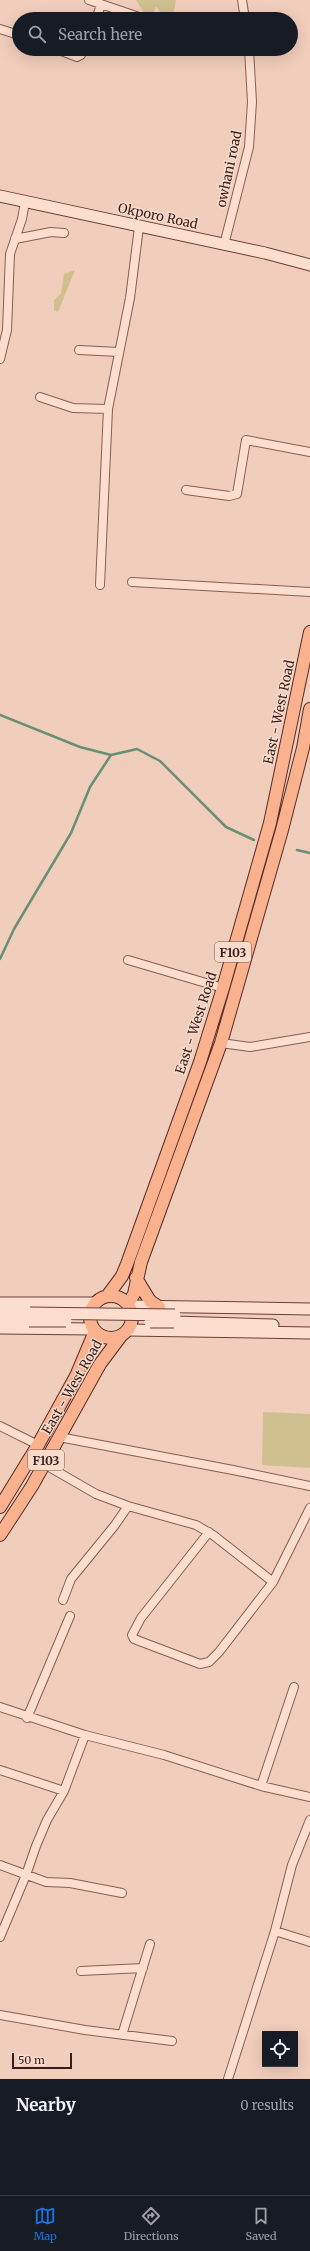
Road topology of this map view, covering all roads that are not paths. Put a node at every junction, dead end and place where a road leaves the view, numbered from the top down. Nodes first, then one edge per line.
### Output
1 (89, 0) edge
2 (242, 0) edge
3 (101, 6) junction
4 (99, 12) edge
5 (121, 12) edge
6 (244, 12) edge
7 (0, 29) edge
8 (12, 33) edge
9 (249, 56) edge
10 (0, 196) edge
11 (25, 202) junction
12 (140, 227) junction
13 (64, 233) dead end
14 (15, 239) junction
15 (224, 245) junction
16 (310, 265) edge
17 (4, 275) edge
18 (79, 350) dead end
19 (119, 352) junction
20 (0, 359) edge
21 (40, 397) dead end
22 (108, 409) junction
23 (310, 452) edge
24 (186, 490) dead end
25 (132, 582) dead end
26 (100, 585) dead end
27 (310, 592) edge
28 (310, 632) edge
29 (310, 709) edge
30 (128, 960) dead end
31 (223, 988) junction
32 (310, 1037) edge
33 (221, 1043) junction
34 (136, 1278) junction
35 (108, 1295) junction
36 (0, 1303) edge
37 (95, 1303) junction
38 (129, 1305) junction
39 (159, 1307) junction
40 (310, 1309) edge
41 (0, 1312) edge
42 (310, 1315) edge
43 (29, 1317) junction
44 (174, 1318) junction
45 (0, 1320) edge
46 (310, 1325) edge
47 (0, 1328) edge
48 (94, 1330) junction
49 (124, 1333) junction
50 (310, 1333) edge
51 (0, 1426) edge
52 (59, 1437) junction
53 (38, 1445) junction
54 (44, 1464) junction
55 (310, 1486) edge
56 (0, 1506) edge
57 (128, 1506) junction
58 (310, 1508) edge
59 (209, 1532) junction
60 (0, 1535) edge
61 (272, 1582) junction
62 (62, 1600) dead end
63 (70, 1616) dead end
64 (294, 1687) dead end
65 (0, 1707) edge
66 (27, 1718) junction
67 (85, 1735) junction
68 (0, 1770) edge
69 (261, 1786) junction
70 (64, 1791) junction
71 (310, 1798) edge
72 (310, 1820) edge
73 (0, 1865) edge
74 (26, 1875) junction
75 (122, 1893) dead end
76 (275, 1931) junction
77 (0, 1937) edge
78 (310, 1942) edge
79 (150, 1944) dead end
80 (143, 1968) junction
81 (81, 1971) dead end
82 (0, 2015) edge
83 (122, 2035) junction
84 (172, 2041) dead end
85 (228, 2079) edge

1 - 3 street
2 - 6 street
3 - 4 street
3 - 5 street
7 - 8 street
9 - 15 street, owhani road
10 - 11 main road, Okporo Road
11 - 12 main road, Okporo Road
11 - 14 street
12 - 15 main road, Okporo Road
12 - 19 street
13 - 14 street
14 - 17 street
15 - 16 main road, Okporo Road
17 - 20 street
18 - 19 street
19 - 22 street
21 - 22 street
22 - 26 street
23 - 24 street
25 - 27 street
28 - 31 main road, East - West Road / F103
29 - 33 main road, F103
30 - 31 street
31 - 35 main road, East - West Road / F103
32 - 33 street
33 - 34 main road, F103
34 - 38 main road, F103
34 - 39 main road
35 - 37 main road, F103
35 - 38 main road
36 - 37 main road
37 - 48 main road, F103
38 - 39 main road
38 - 49 main road, F103
39 - 40 main road
41 - 43 main road
42 - 44 main road
43 - 44 main road, bridge
43 - 45 main road
44 - 46 main road
47 - 48 main road
48 - 49 main road
48 - 53 main road, East - West Road / F103
49 - 50 main road
49 - 52 main road, East - West Road / F103
51 - 53 street
52 - 54 main road, East - West Road / F103
52 - 55 street
53 - 56 main road, East - West Road / F103
54 - 57 street
54 - 60 main road, East - West Road / F103
57 - 59 street
57 - 62 street
58 - 61 street
59 - 61 street
59 - 61 street
63 - 66 street
64 - 69 street
65 - 66 street
66 - 67 street
67 - 69 street
67 - 70 street
68 - 70 street
69 - 71 street
70 - 74 street
72 - 76 street
73 - 74 street
74 - 75 street
74 - 77 street
76 - 78 street
76 - 85 street
79 - 80 street
80 - 81 street
80 - 83 street
82 - 83 street
83 - 84 street

